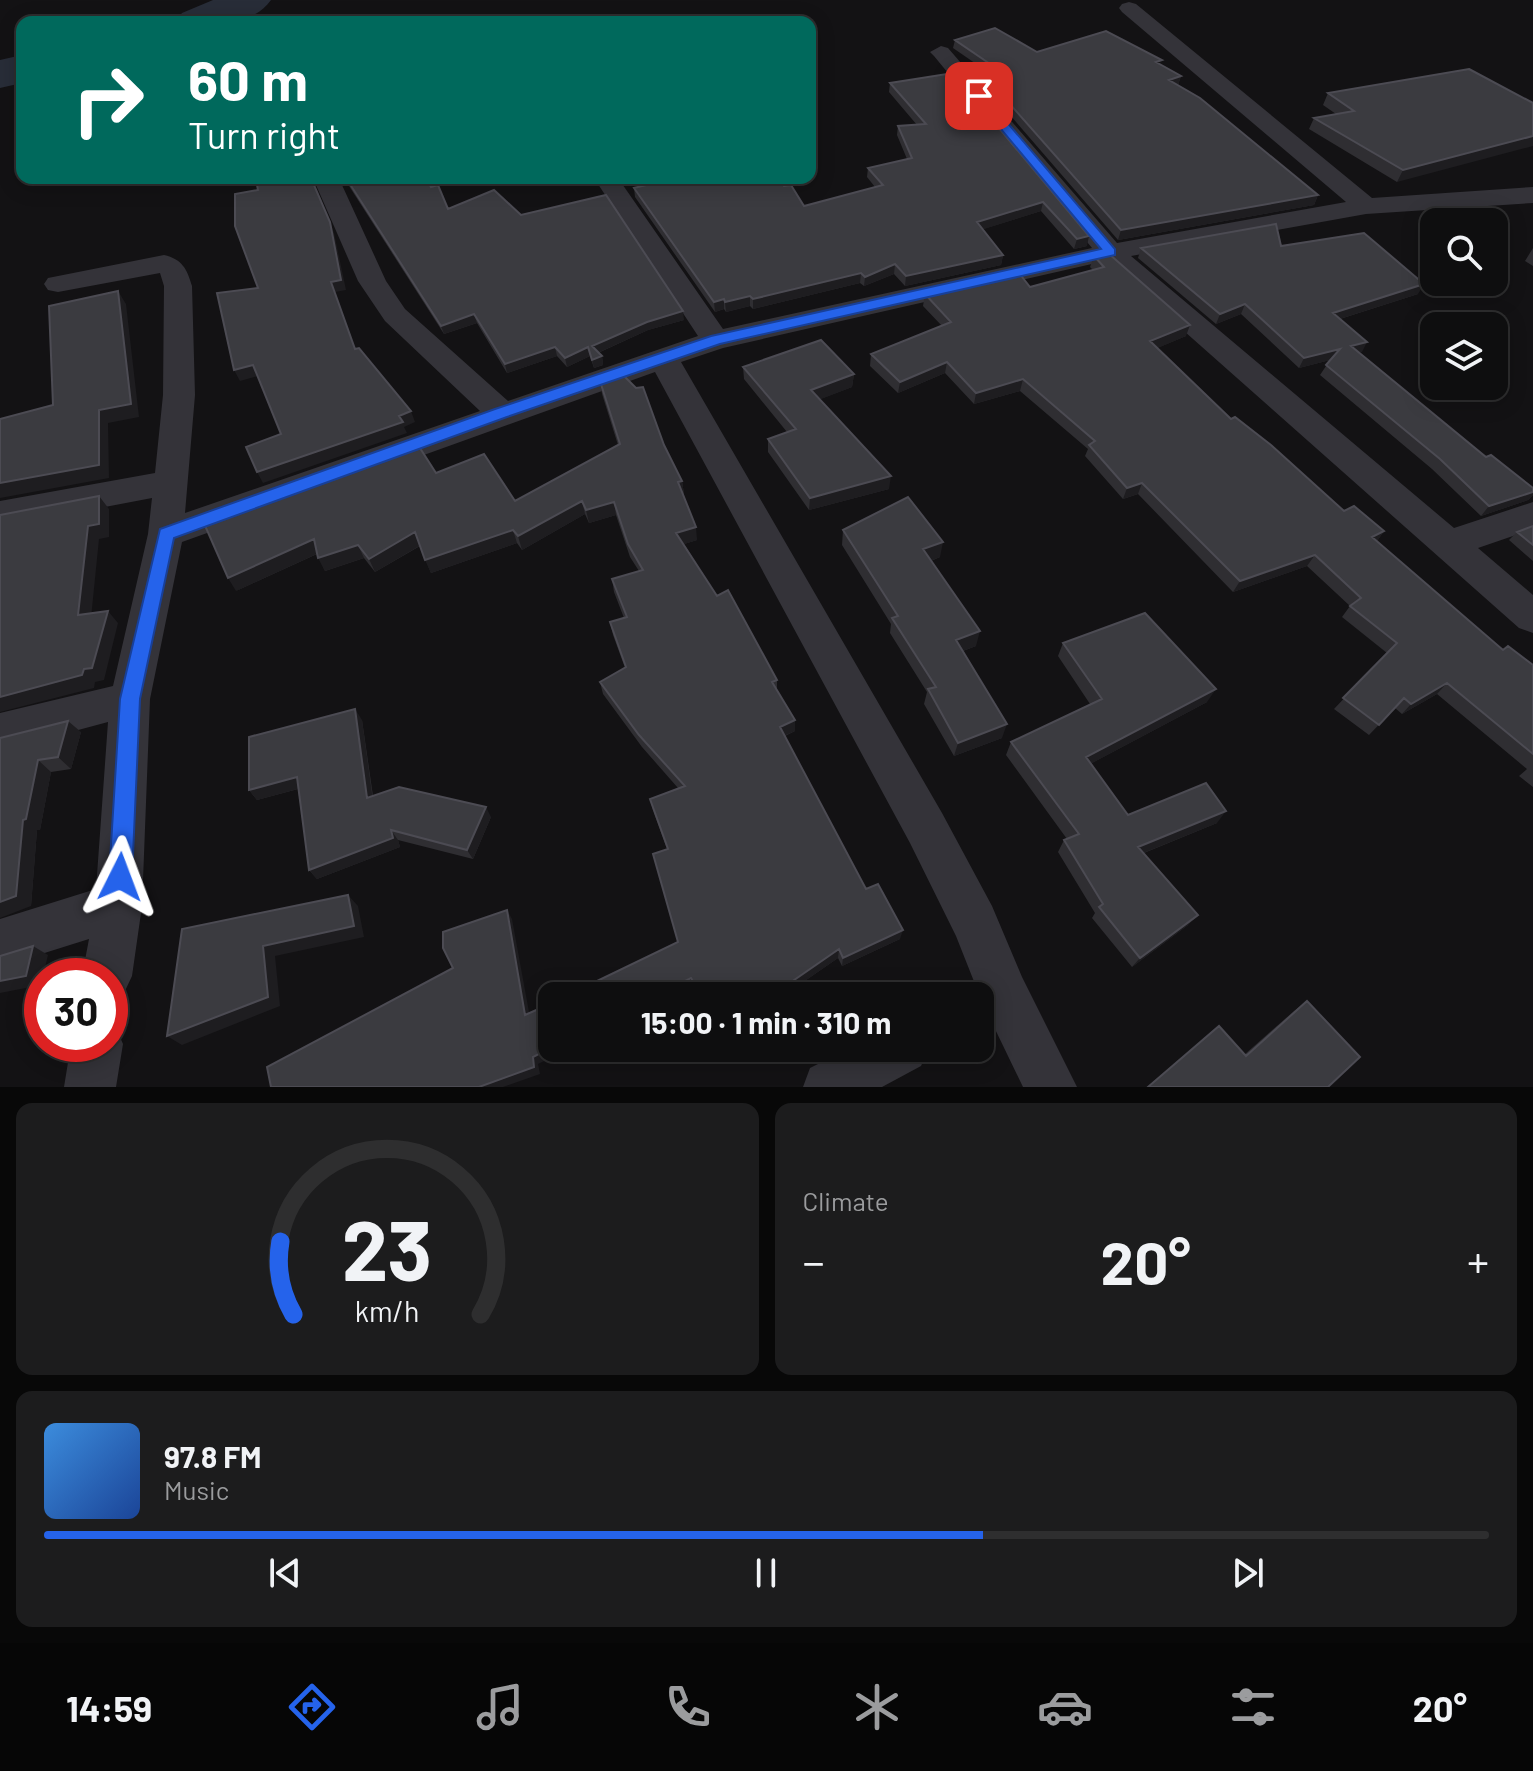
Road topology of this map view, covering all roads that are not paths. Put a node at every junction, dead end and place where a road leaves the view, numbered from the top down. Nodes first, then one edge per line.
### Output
1 (1129, 8) dead end
2 (941, 52) dead end
3 (610, 184) edge
4 (329, 185) dead end
5 (1533, 196) edge
6 (1366, 206) junction
7 (1110, 252) junction
8 (58, 284) dead end
9 (716, 340) junction
10 (663, 358) junction
11 (501, 413) junction
12 (171, 482) junction
13 (0, 514) edge
14 (1533, 515) edge
15 (166, 534) junction
16 (1449, 544) junction
17 (1533, 617) edge
18 (130, 699) junction
19 (0, 732) edge
20 (118, 906) junction
21 (0, 943) edge
22 (110, 958) edge
23 (988, 982) edge
24 (994, 1005) edge
25 (94, 1062) edge
26 (876, 1062) edge
27 (90, 1087) edge
28 (829, 1087) edge
29 (1051, 1087) edge

1 - 6 street
2 - 7 street
3 - 9 street
4 - 11 street
5 - 6 street
6 - 7 street
7 - 9 street
7 - 16 street
8 - 12 street
9 - 10 street
10 - 11 street
10 - 23 street
11 - 15 street
12 - 13 street
12 - 15 street
14 - 16 street
15 - 18 street
16 - 17 street
18 - 19 street
18 - 20 street
20 - 21 street
20 - 22 street
24 - 29 street
25 - 27 street
26 - 28 street

